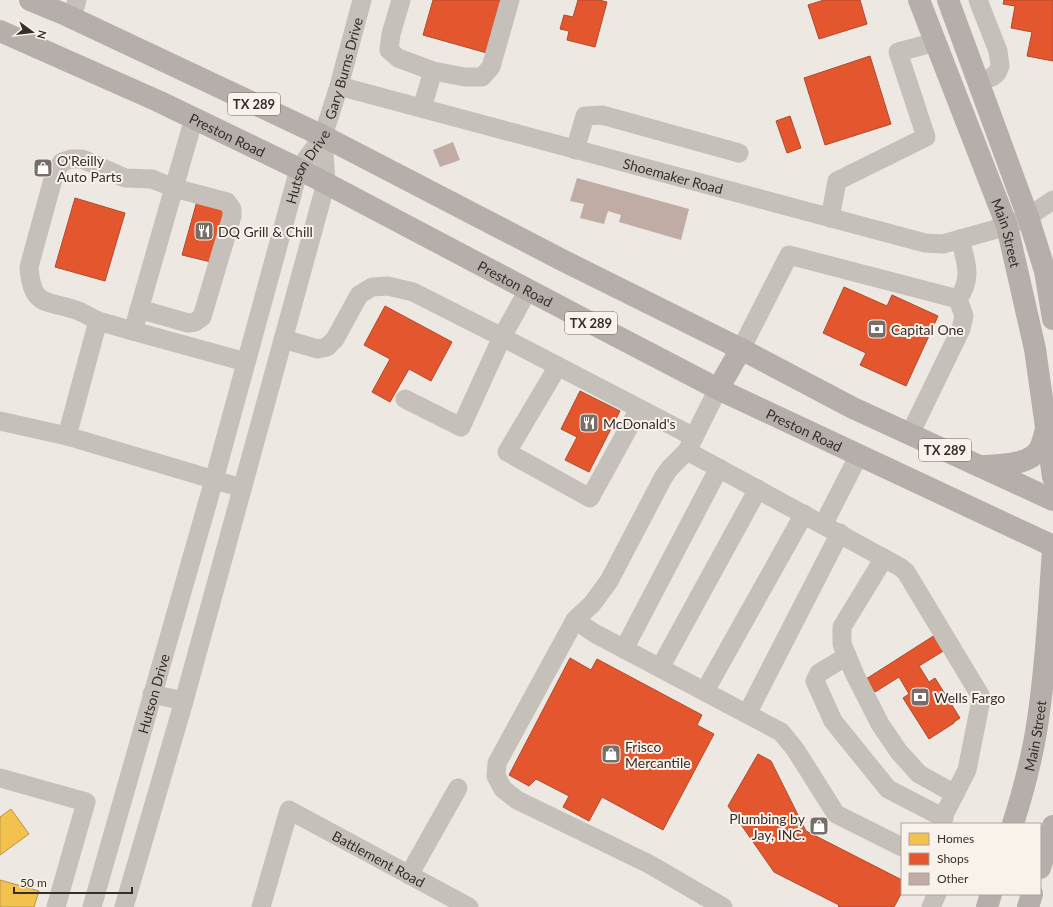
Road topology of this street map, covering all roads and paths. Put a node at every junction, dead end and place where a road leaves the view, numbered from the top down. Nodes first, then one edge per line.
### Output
1 (30, 0) edge
2 (362, 0) edge
3 (401, 0) edge
4 (510, 0) edge
5 (919, 0) edge
6 (948, 0) edge
7 (978, 0) edge
8 (75, 9) edge
9 (0, 31) edge
10 (936, 42) junction
11 (433, 71) junction
12 (979, 82) junction
13 (339, 86) junction
14 (422, 108) junction
15 (194, 118) junction
16 (323, 136) junction
17 (575, 150) junction
18 (739, 153) dead end
19 (299, 169) junction
20 (326, 183) junction
21 (174, 188) junction
22 (1053, 200) edge
23 (1028, 217) junction
24 (830, 218) junction
25 (1007, 226) junction
26 (960, 239) junction
27 (528, 290) junction
28 (958, 299) junction
29 (139, 309) junction
30 (1053, 319) edge
31 (98, 321) junction
32 (133, 331) junction
33 (502, 337) junction
34 (283, 339) junction
35 (741, 349) junction
36 (246, 362) junction
37 (558, 366) junction
38 (718, 389) junction
39 (405, 399) dead end
40 (639, 409) junction
41 (0, 421) edge
42 (1046, 430) junction
43 (910, 434) junction
44 (67, 436) junction
45 (690, 444) junction
46 (859, 455) junction
47 (978, 466) junction
48 (719, 468) junction
49 (1053, 477) edge
50 (214, 480) junction
51 (242, 488) junction
52 (758, 489) junction
53 (1053, 500) edge
54 (804, 514) junction
55 (823, 524) junction
56 (840, 533) junction
57 (1053, 546) edge
58 (1053, 549) edge
59 (884, 558) junction
60 (575, 620) junction
61 (624, 649) junction
62 (848, 656) junction
63 (660, 668) junction
64 (705, 692) junction
65 (152, 694) junction
66 (184, 701) junction
67 (747, 714) junction
68 (0, 778) edge
69 (458, 788) dead end
70 (955, 794) junction
71 (943, 821) edge
72 (1013, 823) edge
73 (1053, 826) edge
74 (901, 847) edge
75 (1041, 865) edge
76 (409, 875) junction
77 (937, 895) edge
78 (1032, 895) edge
79 (56, 907) edge
80 (92, 907) edge
81 (124, 907) edge
82 (261, 907) edge
83 (468, 907) edge
84 (723, 907) edge
85 (931, 907) edge
86 (1028, 907) edge

1 - 8 main road, TX 289
2 - 13 street, Gary Burns Drive
3 - 11 street
4 - 11 street
5 - 10 main road, Main Street
6 - 12 main road, Main Street
7 - 12 street
8 - 16 main road, TX 289
9 - 15 main road, Preston Road / TX 289
10 - 24 street
10 - 25 main road, Main Street
11 - 14 street
12 - 23 main road, Main Street
13 - 14 street, Shoemaker Road
13 - 16 street, Gary Burns Drive
14 - 17 street, Shoemaker Road
15 - 19 main road, Preston Road / TX 289
15 - 21 street
16 - 19 street, Hutson Drive
16 - 20 street, Hutson Drive
16 - 35 main road, TX 289
17 - 18 street
17 - 24 street, Shoemaker Road
19 - 20 main road, Preston Road / TX 289
19 - 36 street, Hutson Drive
20 - 27 main road, Preston Road / TX 289
20 - 34 street, Hutson Drive
21 - 29 street
21 - 29 street
21 - 31 street
22 - 23 street, Shoemaker Road
23 - 25 street, Shoemaker Road
23 - 30 main road, Main Street
24 - 26 street, Shoemaker Road
25 - 26 street, Shoemaker Road
25 - 42 main road, Main Street
26 - 28 street
27 - 33 street
27 - 38 main road, Preston Road / TX 289
28 - 35 street
28 - 43 street
29 - 32 street
31 - 32 street
31 - 44 street
32 - 36 street
33 - 34 street
33 - 37 street
33 - 39 street
34 - 51 street, Hutson Drive
35 - 38 main road
35 - 43 main road, TX 289
36 - 50 street, Hutson Drive
37 - 40 street
37 - 40 street
38 - 45 street
38 - 46 main road, Preston Road / TX 289
40 - 45 street
41 - 44 street
42 - 47 main road
42 - 49 main road, Main Street
43 - 47 main road, TX 289
44 - 50 street
45 - 48 street
45 - 60 street
46 - 55 street
46 - 57 main road, Preston Road / TX 289
47 - 53 main road, TX 289
48 - 52 street
48 - 61 street
50 - 51 street
50 - 65 street, Hutson Drive
51 - 66 street, Hutson Drive
52 - 54 street
52 - 63 street
54 - 55 street
54 - 64 street
55 - 56 street
56 - 59 street
56 - 67 street
58 - 72 main road, Main Street
59 - 62 street
59 - 70 street
60 - 61 street
60 - 84 street
61 - 63 street
62 - 70 street
62 - 71 street
63 - 64 street
64 - 67 street
65 - 66 street
65 - 80 street, Hutson Drive
66 - 81 street, Hutson Drive
67 - 74 street
68 - 79 street
69 - 76 street
70 - 71 street
73 - 75 main road
76 - 82 street, Battlement Road
76 - 83 street, Battlement Road
77 - 85 street
78 - 86 main road

